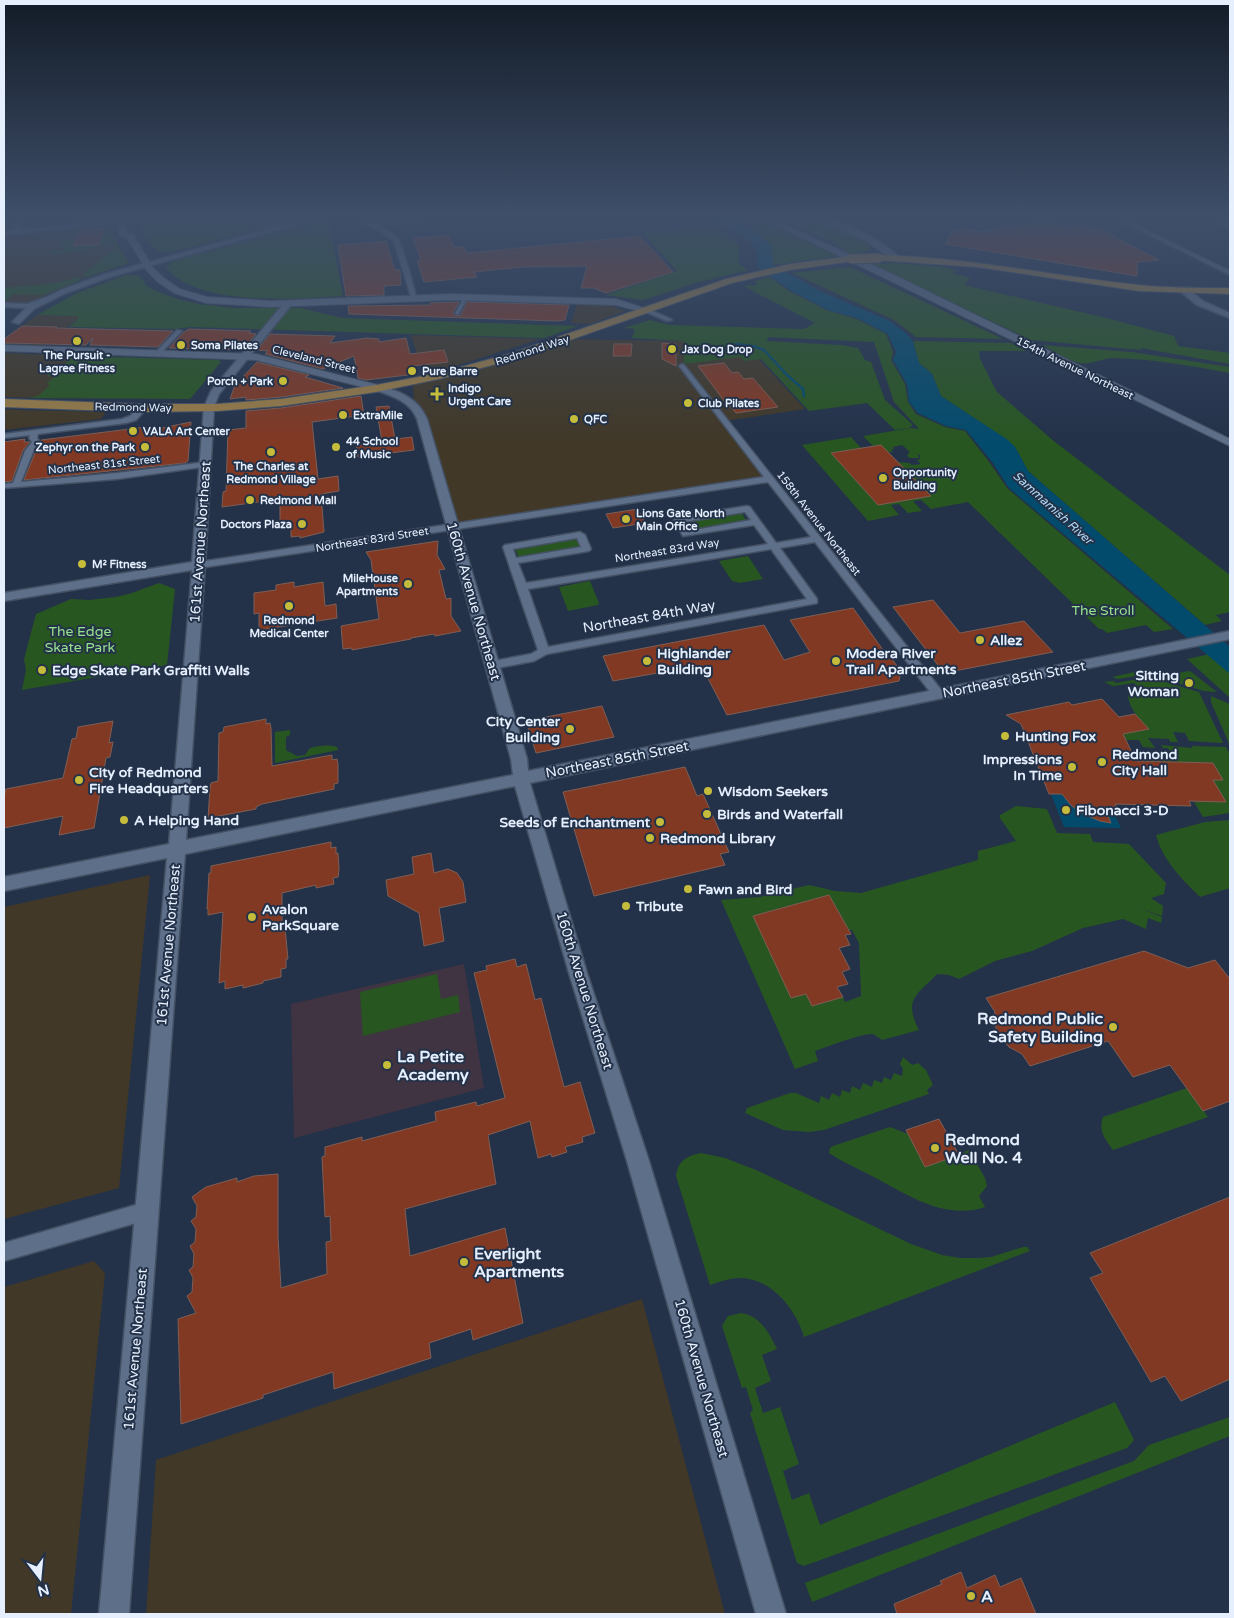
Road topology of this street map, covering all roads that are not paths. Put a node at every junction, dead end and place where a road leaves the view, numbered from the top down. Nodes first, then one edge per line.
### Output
1 (1184, 290) edge
2 (74, 291) edge
3 (176, 291) edge
4 (412, 291) edge
5 (702, 291) edge
6 (919, 291) edge
7 (1150, 291) edge
8 (1207, 291) edge
9 (1230, 291) edge
10 (70, 292) junction
11 (414, 297) junction
12 (466, 297) junction
13 (44, 300) junction
14 (1200, 303) junction
15 (288, 304) junction
16 (4, 306) edge
17 (30, 308) junction
18 (646, 310) junction
19 (458, 313) dead end
20 (1230, 315) edge
21 (669, 320) dead end
22 (16, 322) junction
23 (6, 329) dead end
24 (179, 331) dead end
25 (4, 348) edge
26 (158, 353) junction
27 (243, 356) junction
28 (682, 366) dead end
29 (416, 381) junction
30 (378, 388) junction
31 (4, 404) edge
32 (414, 405) junction
33 (209, 407) junction
34 (143, 408) junction
35 (36, 432) junction
36 (4, 436) edge
37 (1230, 443) edge
38 (206, 464) junction
39 (770, 479) junction
40 (16, 485) junction
41 (4, 486) edge
42 (757, 522) junction
43 (452, 527) junction
44 (817, 539) junction
45 (774, 546) junction
46 (513, 561) junction
47 (199, 565) junction
48 (522, 587) junction
49 (4, 597) edge
50 (1230, 635) edge
51 (544, 650) junction
52 (492, 665) junction
53 (938, 694) junction
54 (521, 779) junction
55 (176, 848) junction
56 (4, 884) edge
57 (146, 1212) junction
58 (4, 1252) edge
59 (114, 1614) edge
60 (771, 1614) edge

1 - 14 street
2 - 10 street
3 - 15 main road
4 - 11 street
5 - 18 main road, Redmond Way, bridge
6 - 37 main road, 154th Avenue Northeast
7 - 14 main road
8 - 9 main road, Redmond Way
10 - 13 street
10 - 17 street
10 - 22 street
11 - 12 main road
11 - 15 main road
12 - 18 main road
12 - 19 street
13 - 16 street
13 - 17 street
14 - 20 street
15 - 27 street, 161st Avenue Northeast
16 - 17 street
17 - 22 street
18 - 21 street
18 - 29 main road, Redmond Way
22 - 23 street
24 - 26 street
25 - 26 main road, Cleveland Street
26 - 27 main road, Cleveland Street
27 - 30 main road, Cleveland Street
27 - 33 street, 161st Avenue Northeast
28 - 39 street, 158th Avenue Northeast
29 - 30 main road, Redmond Way
29 - 32 street
30 - 32 street
30 - 33 main road, Redmond Way
31 - 34 main road, Redmond Way
32 - 43 street, 160th Avenue Northeast
33 - 34 main road, Redmond Way
33 - 38 street, 161st Avenue Northeast
34 - 35 street
35 - 36 street
35 - 40 street
38 - 40 street, Northeast 81st Street
38 - 47 street, 161st Avenue Northeast
39 - 43 street, Northeast 83rd Street
39 - 44 street, 158th Avenue Northeast
40 - 41 street, Northeast 81st Street
42 - 42 street
42 - 45 street
43 - 47 street, Northeast 83rd Street
43 - 52 street, 160th Avenue Northeast
44 - 45 street, Northeast 83rd Way
44 - 53 street, 158th Avenue Northeast
45 - 48 street, Northeast 83rd Way
45 - 51 street, Northeast 84th Way
46 - 46 street
46 - 48 street
47 - 49 street, Northeast 83rd Street
47 - 55 street, 161st Avenue Northeast
48 - 51 street
50 - 53 street, Northeast 85th Street
51 - 52 street, Northeast 84th Way
52 - 54 street, 160th Avenue Northeast
53 - 54 street, Northeast 85th Street
54 - 55 street, Northeast 85th Street
54 - 60 street, 160th Avenue Northeast
55 - 56 street, Northeast 85th Street
55 - 57 street, 161st Avenue Northeast
57 - 58 street
57 - 59 street, 161st Avenue Northeast

